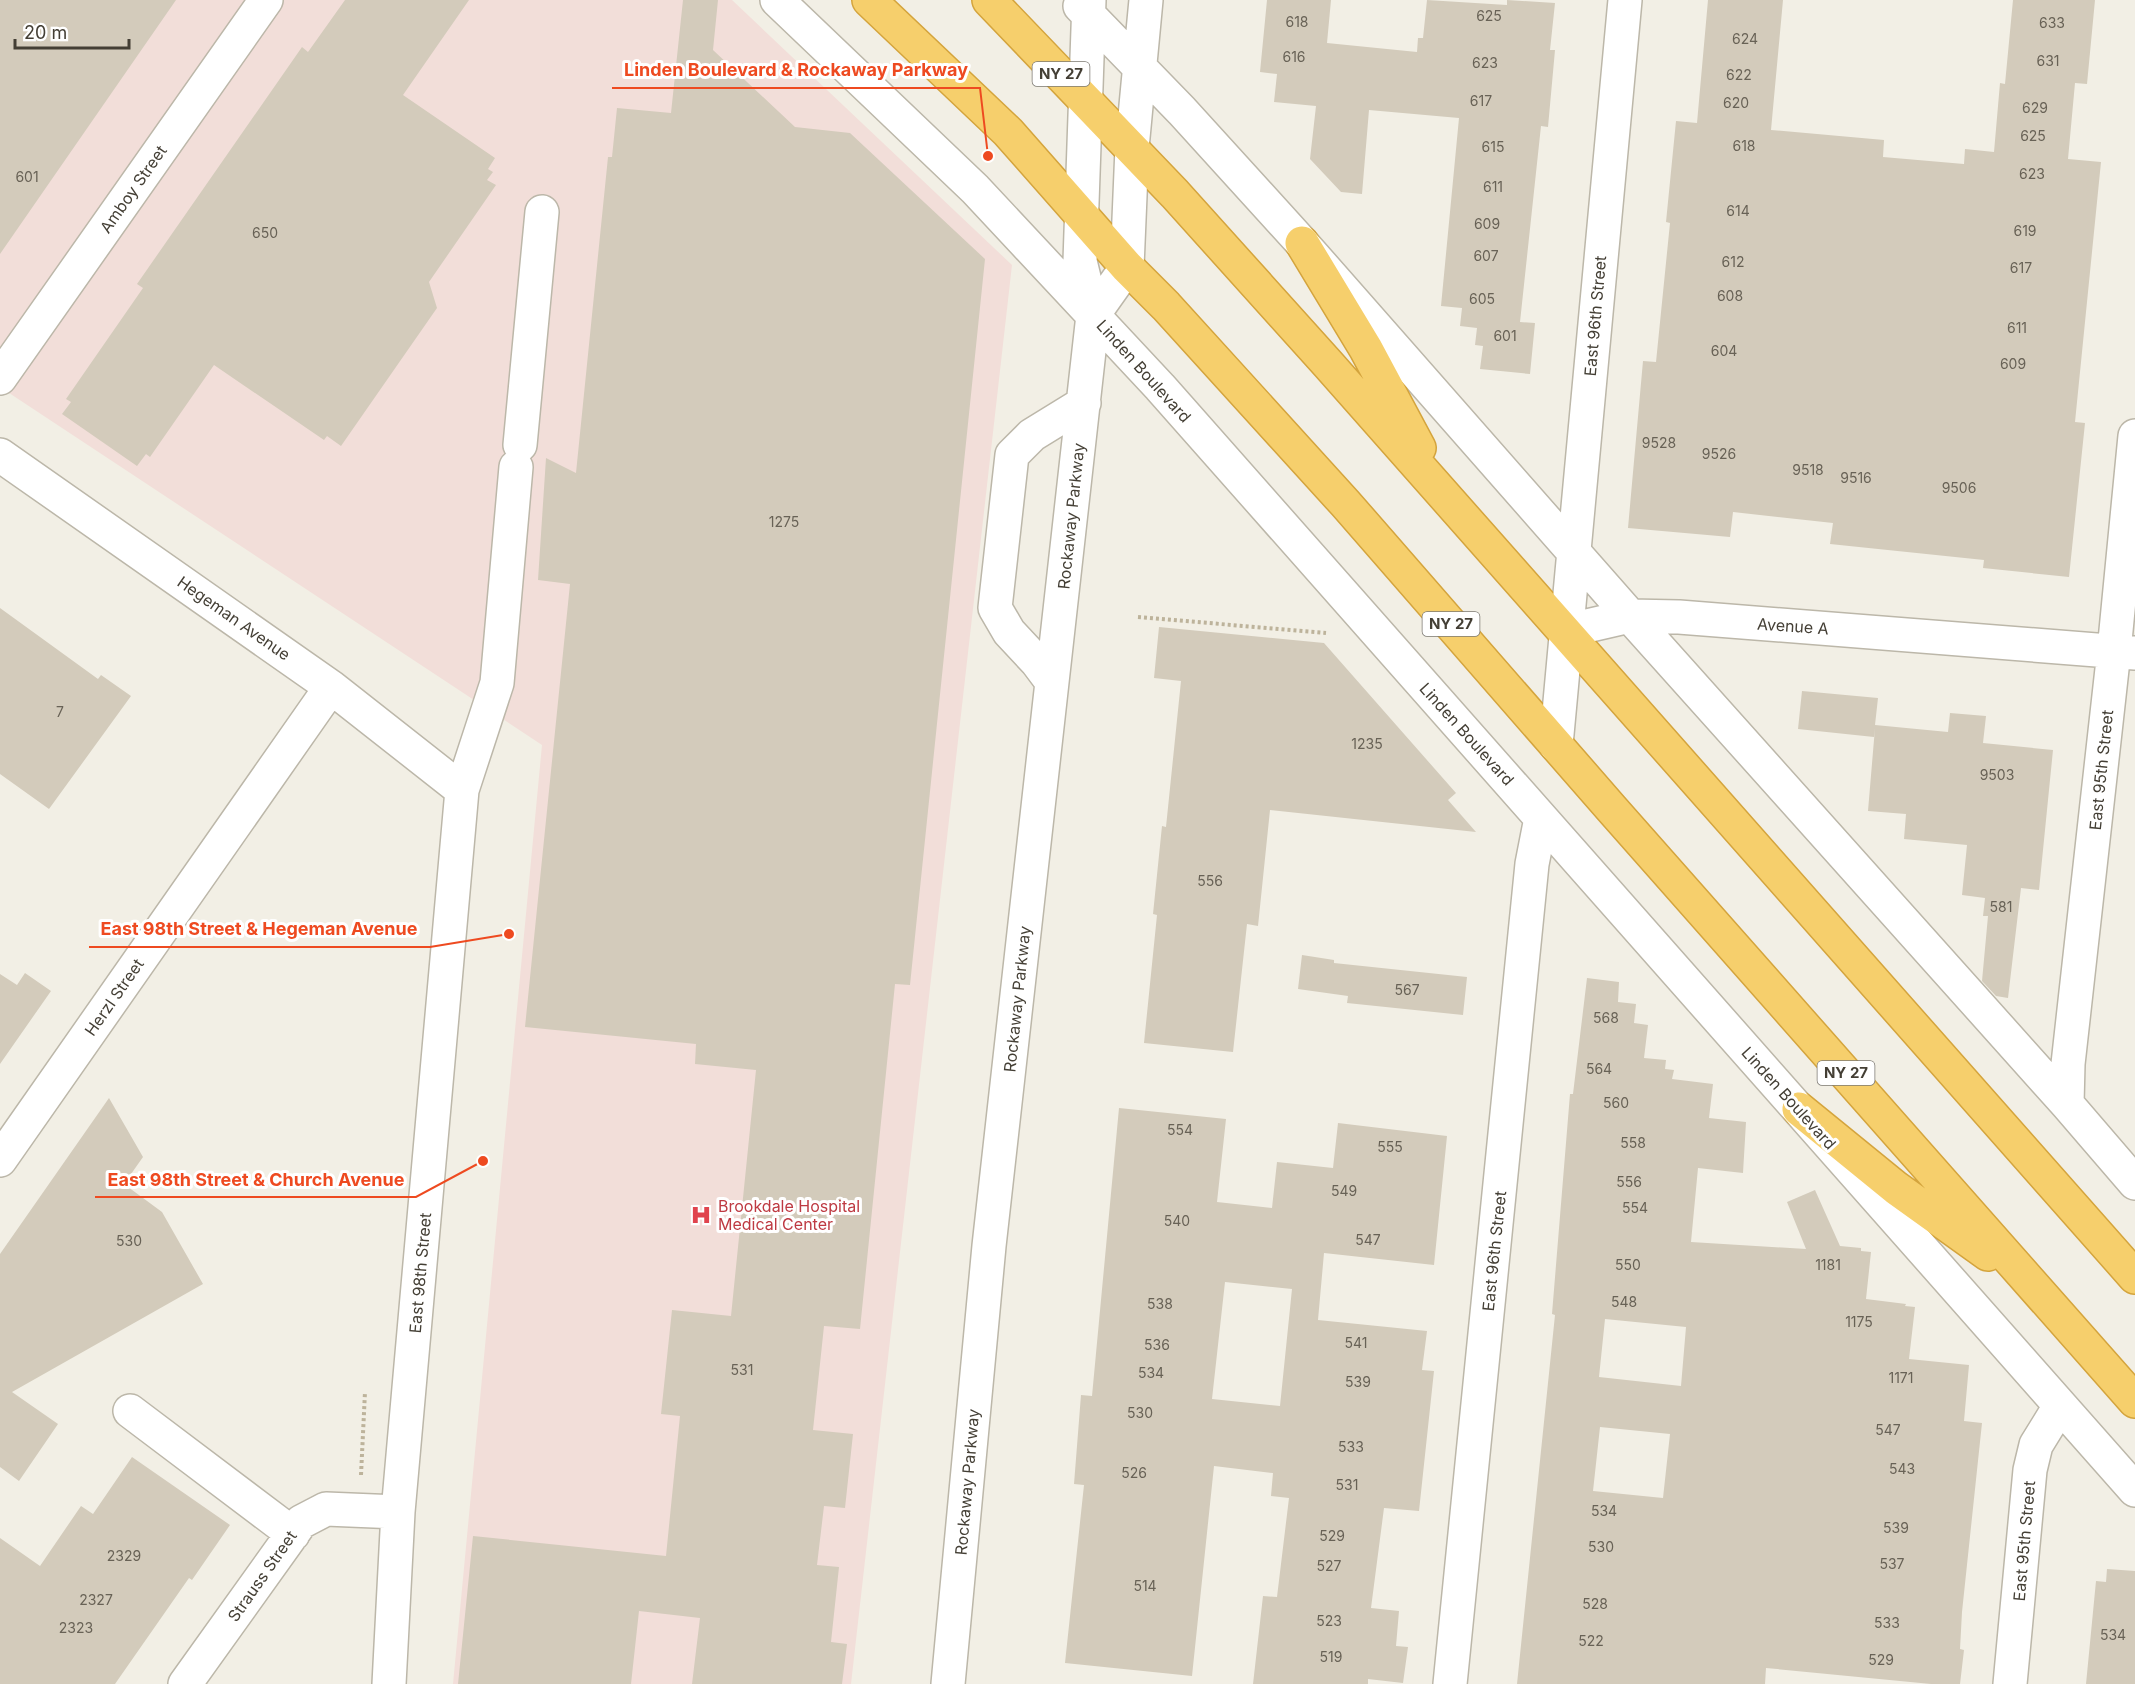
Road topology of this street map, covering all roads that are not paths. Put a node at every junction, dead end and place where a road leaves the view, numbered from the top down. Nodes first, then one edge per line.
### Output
1 (266, 0) edge
2 (777, 0) edge
3 (869, 0) edge
4 (989, 0) edge
5 (1146, 0) edge
6 (1624, 0) edge
7 (1084, 5) edge
8 (1139, 69) junction
9 (1085, 100) junction
10 (1132, 148) junction
11 (542, 212) dead end
12 (1081, 215) junction
13 (1302, 243) junction
14 (1127, 267) junction
15 (1093, 315) junction
16 (0, 378) edge
17 (1084, 403) junction
18 (2135, 436) edge
19 (0, 455) edge
20 (1446, 497) junction
21 (1573, 551) junction
22 (1630, 616) junction
23 (1565, 631) junction
24 (2124, 652) edge
25 (1053, 682) junction
26 (332, 687) junction
27 (1556, 745) junction
28 (462, 790) junction
29 (1541, 818) junction
30 (2067, 1104) junction
31 (1799, 1109) junction
32 (0, 1160) edge
33 (2135, 1183) edge
34 (2066, 1199) junction
35 (2135, 1247) edge
36 (2135, 1277) edge
37 (2036, 1288) junction
38 (2135, 1401) edge
39 (2060, 1406) junction
40 (130, 1411) dead end
41 (2135, 1490) edge
42 (398, 1512) junction
43 (292, 1534) junction
44 (185, 1684) edge
45 (389, 1684) edge
46 (948, 1684) edge
47 (1450, 1684) edge
48 (2010, 1684) edge

1 - 16 street, Amboy Street
2 - 15 street, Linden Boulevard
3 - 12 highway, NY 27
4 - 9 highway, NY 27
5 - 8 street
6 - 21 street, East 96th Street
7 - 8 street
7 - 9 street, Rockaway Parkway
8 - 10 street
8 - 13 street
9 - 10 highway, NY 27
9 - 12 street, Rockaway Parkway
10 - 14 street
10 - 20 highway, NY 27
11 - 28 street, East 98th Street
12 - 14 highway, NY 27
12 - 15 street, Rockaway Parkway
13 - 20 highway
13 - 21 street
14 - 15 street, Rockaway Parkway
14 - 27 highway, NY 27
15 - 17 street, Rockaway Parkway
15 - 29 street, Linden Boulevard
17 - 25 street, Rockaway Parkway
17 - 25 street
18 - 24 street, East 95th Street
19 - 26 street, Hegeman Avenue
20 - 23 highway, NY 27
21 - 22 street
21 - 23 street, East 96th Street
22 - 23 street, Avenue A
22 - 24 street, Avenue A
22 - 30 street
23 - 27 street
23 - 34 highway, NY 27
24 - 30 street, East 95th Street
25 - 46 street, Rockaway Parkway
26 - 28 street, Hegeman Avenue
26 - 32 street, Herzl Street
27 - 37 highway, NY 27
28 - 42 street, East 98th Street
29 - 31 street, Linden Boulevard
29 - 47 street, East 96th Street
30 - 33 street
31 - 37 highway
31 - 39 street, Linden Boulevard
34 - 35 highway
34 - 36 highway, NY 27
37 - 38 highway, NY 27
39 - 41 street, Linden Boulevard
39 - 48 street, East 95th Street
40 - 43 street
42 - 43 street, Strauss Street
42 - 45 street, East 98th Street
43 - 44 street, Strauss Street

